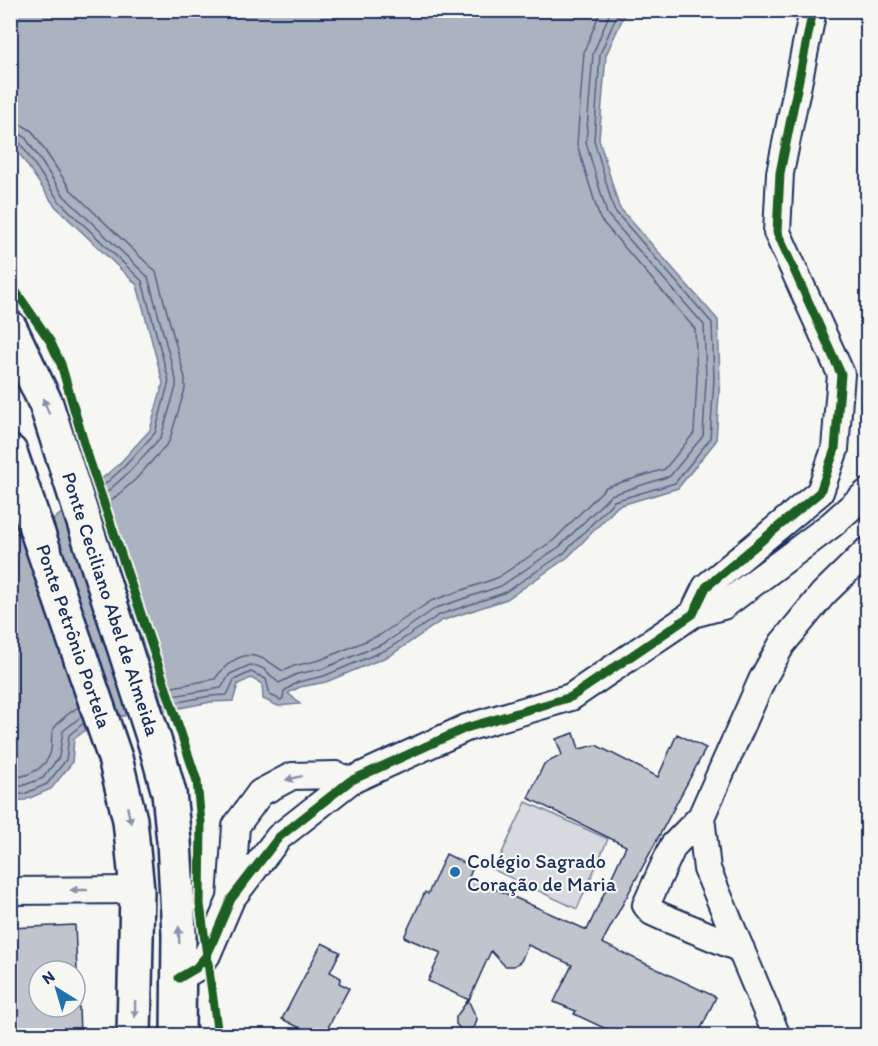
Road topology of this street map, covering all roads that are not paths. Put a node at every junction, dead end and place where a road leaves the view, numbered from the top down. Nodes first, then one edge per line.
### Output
1 (813, 10) edge
2 (10, 328) edge
3 (16, 466) edge
4 (867, 492) edge
5 (867, 550) edge
6 (693, 614) junction
7 (350, 781) junction
8 (701, 817) junction
9 (137, 890) junction
10 (10, 891) edge
11 (231, 899) junction
12 (741, 949) junction
13 (179, 978) junction
14 (134, 1035) edge
15 (178, 1035) edge
16 (777, 1035) edge

1 - 6 street
13 -> 2 main road, Ponte Ceciliano Abel de Almeida
3 -> 9 main road, Ponte Petrônio Portela
4 - 6 street
5 - 8 street
6 - 7 street
7 - 11 street
7 -> 11 street
8 - 12 street
8 - 12 street
9 -> 10 street
9 -> 14 main road, Ponte Petrônio Portela
11 - 13 street
12 - 16 street
13 - 15 main road, Ponte Ceciliano Abel de Almeida

